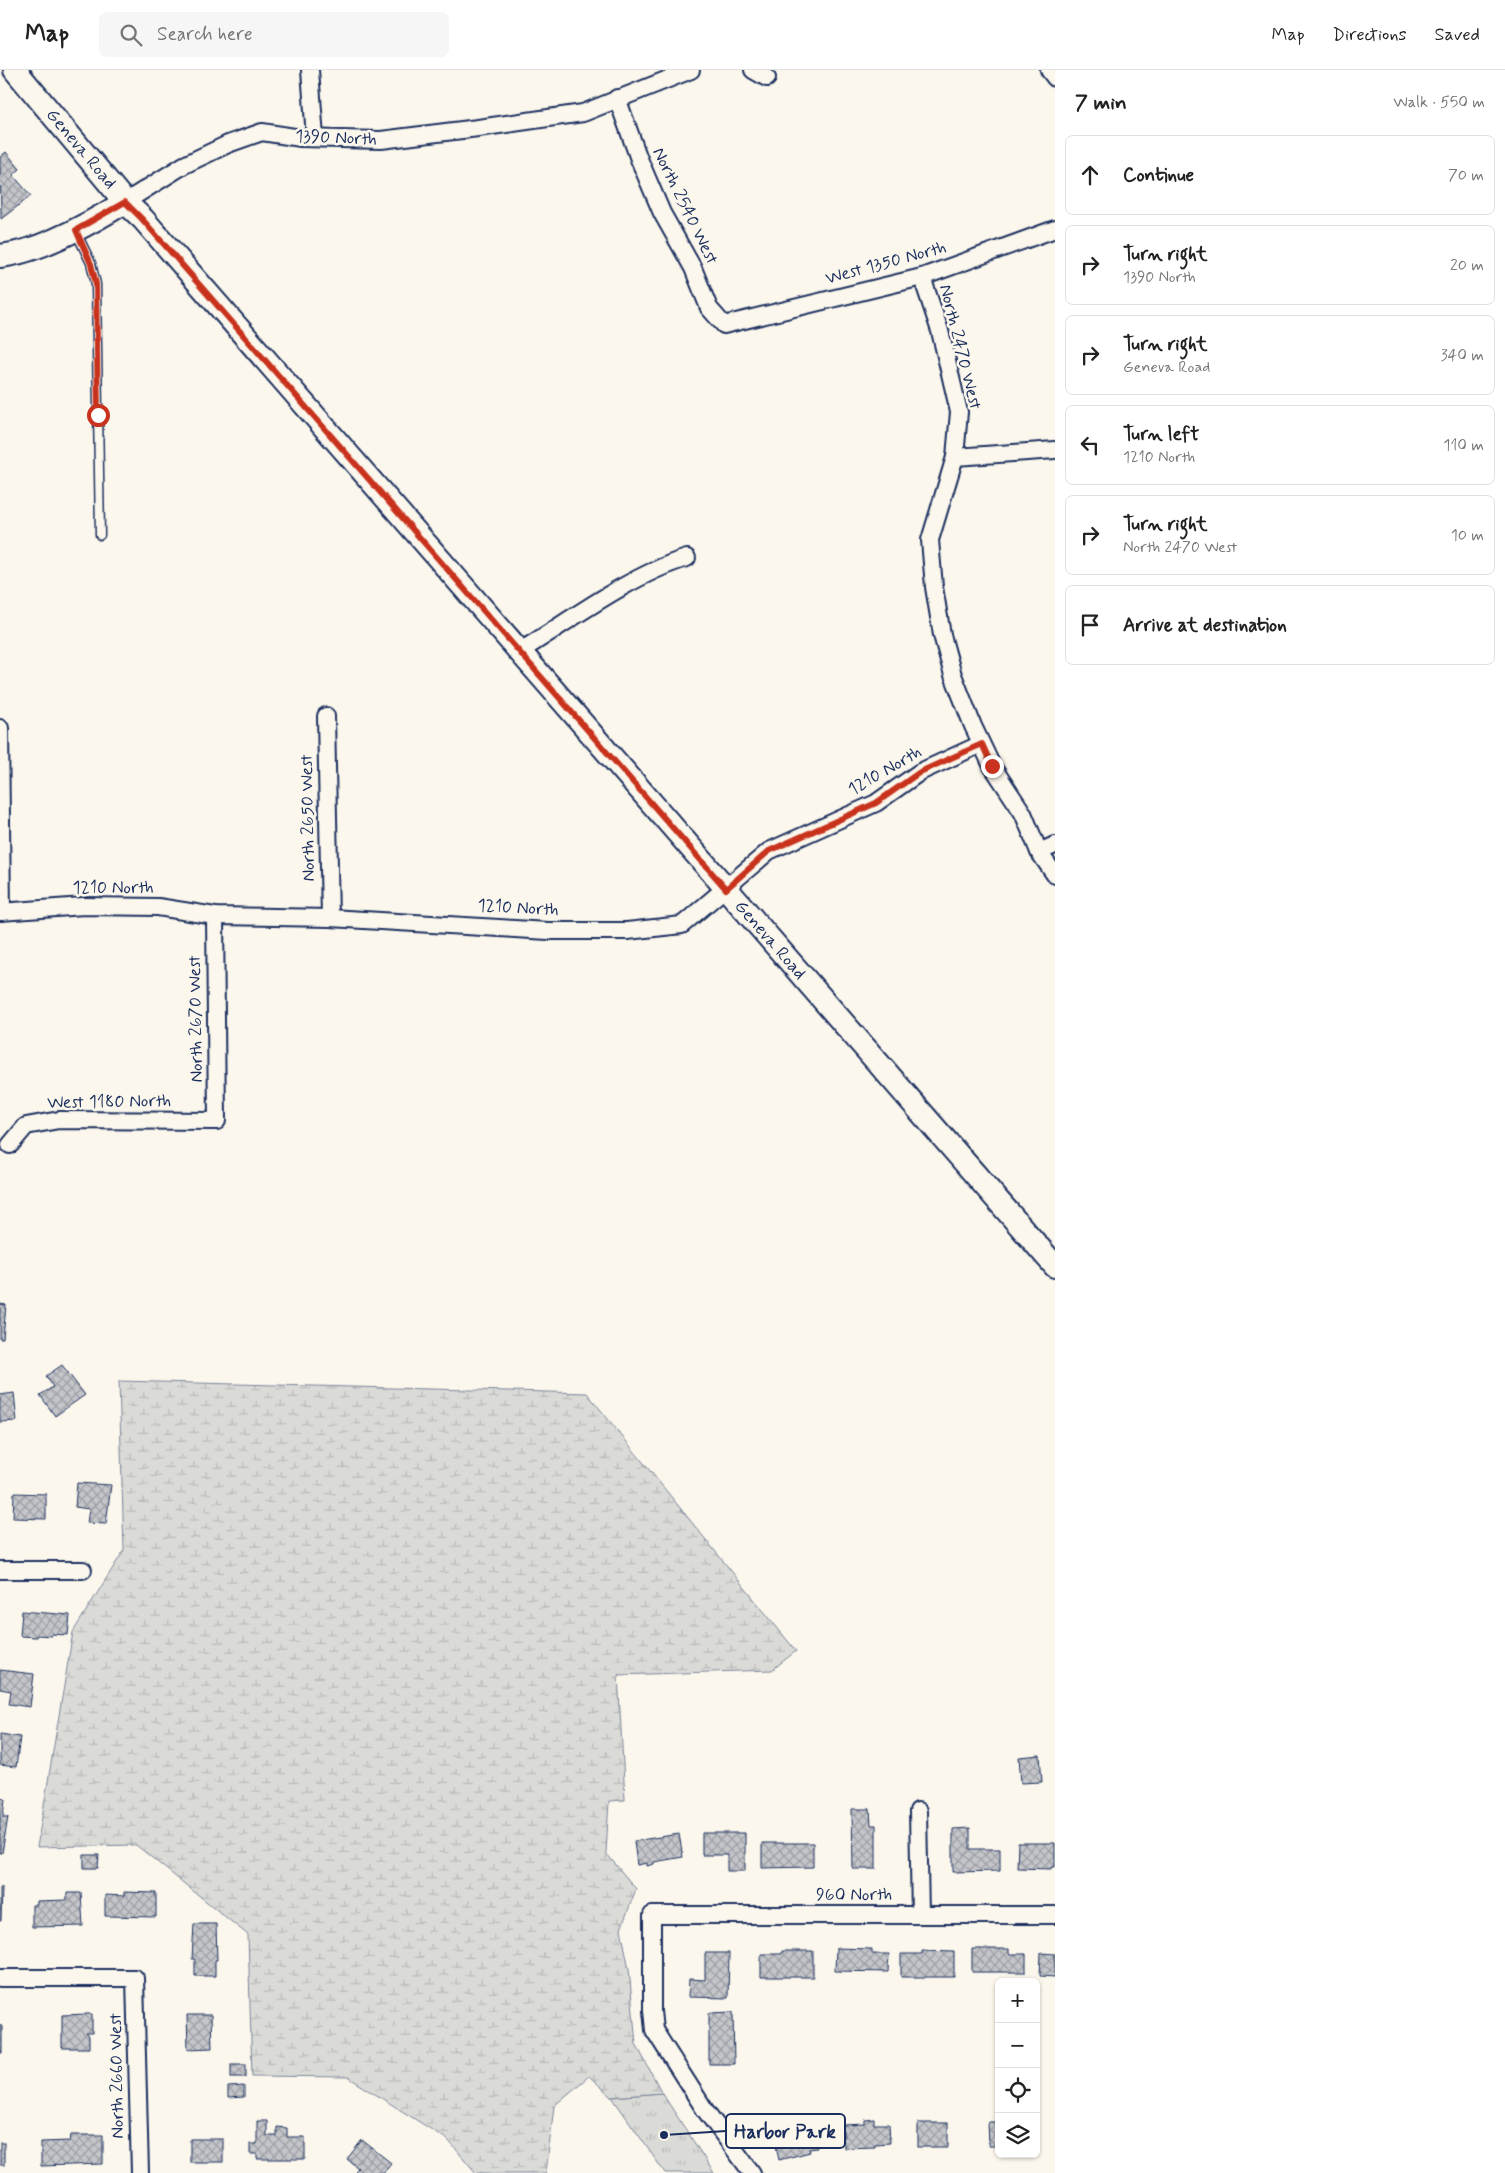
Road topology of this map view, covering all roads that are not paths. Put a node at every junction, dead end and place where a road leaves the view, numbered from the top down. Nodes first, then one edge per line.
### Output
1 (15, 70) edge
2 (310, 70) edge
3 (691, 70) edge
4 (1049, 70) edge
5 (1055, 78) edge
6 (617, 98) junction
7 (315, 138) junction
8 (125, 202) junction
9 (1055, 229) edge
10 (76, 230) junction
11 (0, 256) edge
12 (922, 277) junction
13 (724, 325) joint
14 (1055, 450) edge
15 (955, 457) junction
16 (100, 535) dead end
17 (688, 558) dead end
18 (519, 652) junction
19 (326, 716) dead end
20 (0, 728) edge
21 (982, 744) junction
22 (1055, 845) edge
23 (1039, 852) junction
24 (1055, 874) edge
25 (726, 889) junction
26 (1, 912) edge
27 (215, 916) junction
28 (330, 918) junction
29 (217, 1121) joint
30 (10, 1145) dead end
31 (1055, 1266) edge
32 (0, 1570) edge
33 (83, 1570) dead end
34 (918, 1811) dead end
35 (1055, 1914) edge
36 (920, 1915) junction
37 (0, 1978) edge
38 (140, 2173) edge
39 (752, 2173) edge

1 - 8 main road, Geneva Road
2 - 7 street
3 - 6 street, 1390 North
4 - 5 street
6 - 7 street, 1390 North
6 - 13 street, North 2540 West
7 - 8 street, 1390 North
8 - 10 main road, 1390 North
8 - 18 main road, Geneva Road
9 - 12 street, West 1350 North
10 - 11 main road, 1390 North
10 - 16 lane
12 - 13 street, West 1350 North
12 - 15 street, North 2470 West
14 - 15 street
15 - 21 street, North 2470 West
17 - 18 street
18 - 25 main road, Geneva Road
19 - 28 street, North 2650 West
20 - 26 street
21 - 23 street, North 2470 West
21 - 25 street, 1210 North
22 - 23 street
23 - 24 street, North 2470 West
25 - 28 street, 1210 North
25 - 31 main road, Geneva Road
26 - 27 street, 1210 North
27 - 28 street, 1210 North
27 - 29 street, North 2670 West
29 - 30 street, West 1180 North
32 - 33 street
34 - 36 street
35 - 36 street, 960 North
36 - 39 street, 960 North
37 - 38 street, North 2660 West

